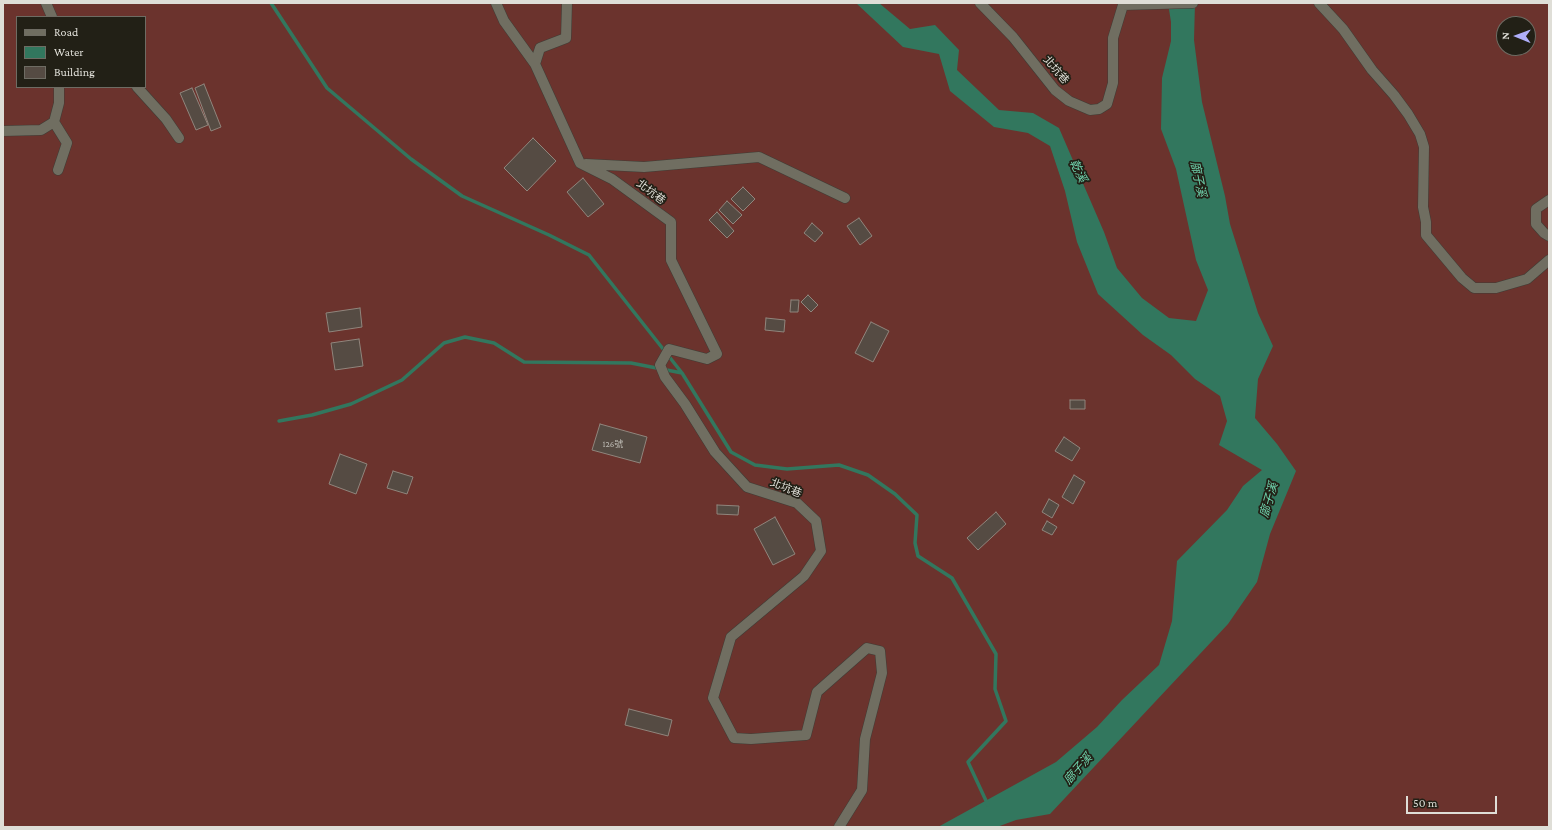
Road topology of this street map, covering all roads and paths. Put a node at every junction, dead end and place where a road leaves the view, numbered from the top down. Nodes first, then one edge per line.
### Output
1 (46, 3) edge
2 (496, 3) edge
3 (567, 3) edge
4 (980, 3) edge
5 (1193, 3) edge
6 (1319, 3) edge
7 (52, 16) edge
8 (535, 64) junction
9 (59, 88) edge
10 (138, 88) edge
11 (54, 122) junction
12 (3, 131) edge
13 (178, 138) dead end
14 (580, 163) junction
15 (58, 170) dead end
16 (845, 198) dead end
17 (1549, 200) edge
18 (1549, 236) edge
19 (1549, 260) edge
20 (839, 827) edge

1 - 7 street
2 - 8 street
3 - 8 street
4 - 5 street, 北坑巷
6 - 19 street
8 - 14 street
9 - 11 street
10 - 13 street
11 - 12 street
11 - 15 street
14 - 16 street
14 - 20 street, 北坑巷
17 - 18 street

